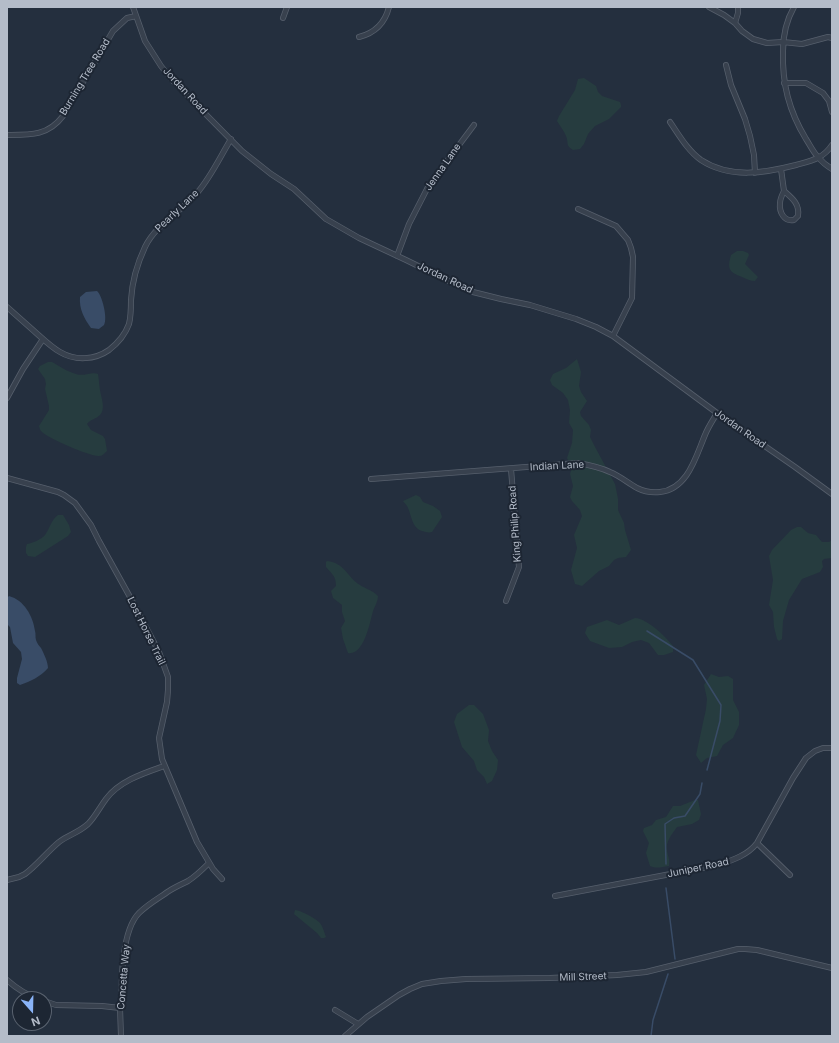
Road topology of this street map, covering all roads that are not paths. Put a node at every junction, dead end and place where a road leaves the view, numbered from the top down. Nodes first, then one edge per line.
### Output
1 (133, 7) edge
2 (287, 7) edge
3 (389, 7) edge
4 (709, 7) edge
5 (738, 7) edge
6 (794, 7) edge
7 (136, 16) junction
8 (282, 18) dead end
9 (735, 23) junction
10 (359, 37) dead end
11 (832, 38) edge
12 (783, 42) junction
13 (726, 65) dead end
14 (784, 82) junction
15 (832, 112) edge
16 (670, 122) dead end
17 (474, 125) dead end
18 (7, 135) edge
19 (231, 139) junction
20 (832, 145) edge
21 (818, 158) junction
22 (780, 169) junction
23 (832, 169) edge
24 (755, 173) junction
25 (784, 191) junction
26 (578, 209) dead end
27 (397, 256) junction
28 (7, 307) edge
29 (613, 336) junction
30 (43, 339) junction
31 (7, 398) edge
32 (717, 413) junction
33 (511, 469) junction
34 (7, 478) edge
35 (371, 479) dead end
36 (832, 494) edge
37 (506, 602) dead end
38 (832, 748) edge
39 (164, 766) junction
40 (758, 843) junction
41 (209, 862) junction
42 (790, 875) dead end
43 (222, 879) dead end
44 (7, 880) edge
45 (556, 896) dead end
46 (832, 968) edge
47 (7, 980) edge
48 (22, 991) edge
49 (52, 1004) edge
50 (120, 1008) junction
51 (335, 1010) dead end
52 (358, 1024) junction
53 (121, 1036) edge
54 (345, 1036) edge

1 - 7 street, Jordan Road
2 - 8 street
3 - 10 street
4 - 9 street
5 - 9 street
6 - 12 street
7 - 18 street, Burning Tree Road
7 - 19 street, Jordan Road
9 - 12 street
11 - 12 street
12 - 14 street
13 - 24 street
14 - 15 street
14 - 21 street
16 - 24 street
17 - 27 street, Jenna Lane
19 - 27 street, Jordan Road
19 - 30 street, Pearly Lane
20 - 21 street
21 - 22 street
21 - 23 street
22 - 24 street
22 - 25 street
25 - 25 street
26 - 29 street
27 - 29 street, Jordan Road
28 - 30 street, Pearly Lane
29 - 32 street, Jordan Road
30 - 31 street
32 - 33 street, Indian Lane
32 - 36 street, Jordan Road
33 - 35 street, Indian Lane
33 - 37 street, King Philip Road
34 - 39 street, Lost Horse Trail
38 - 40 street, Juniper Road
39 - 41 street, Lost Horse Trail
39 - 44 street
40 - 42 street
40 - 45 street, Juniper Road
41 - 43 street, Lost Horse Trail
41 - 50 street, Concetta Way
46 - 52 street, Mill Street
47 - 48 street
49 - 50 street
50 - 53 street, Concetta Way
51 - 52 street
52 - 54 street, Mill Street

